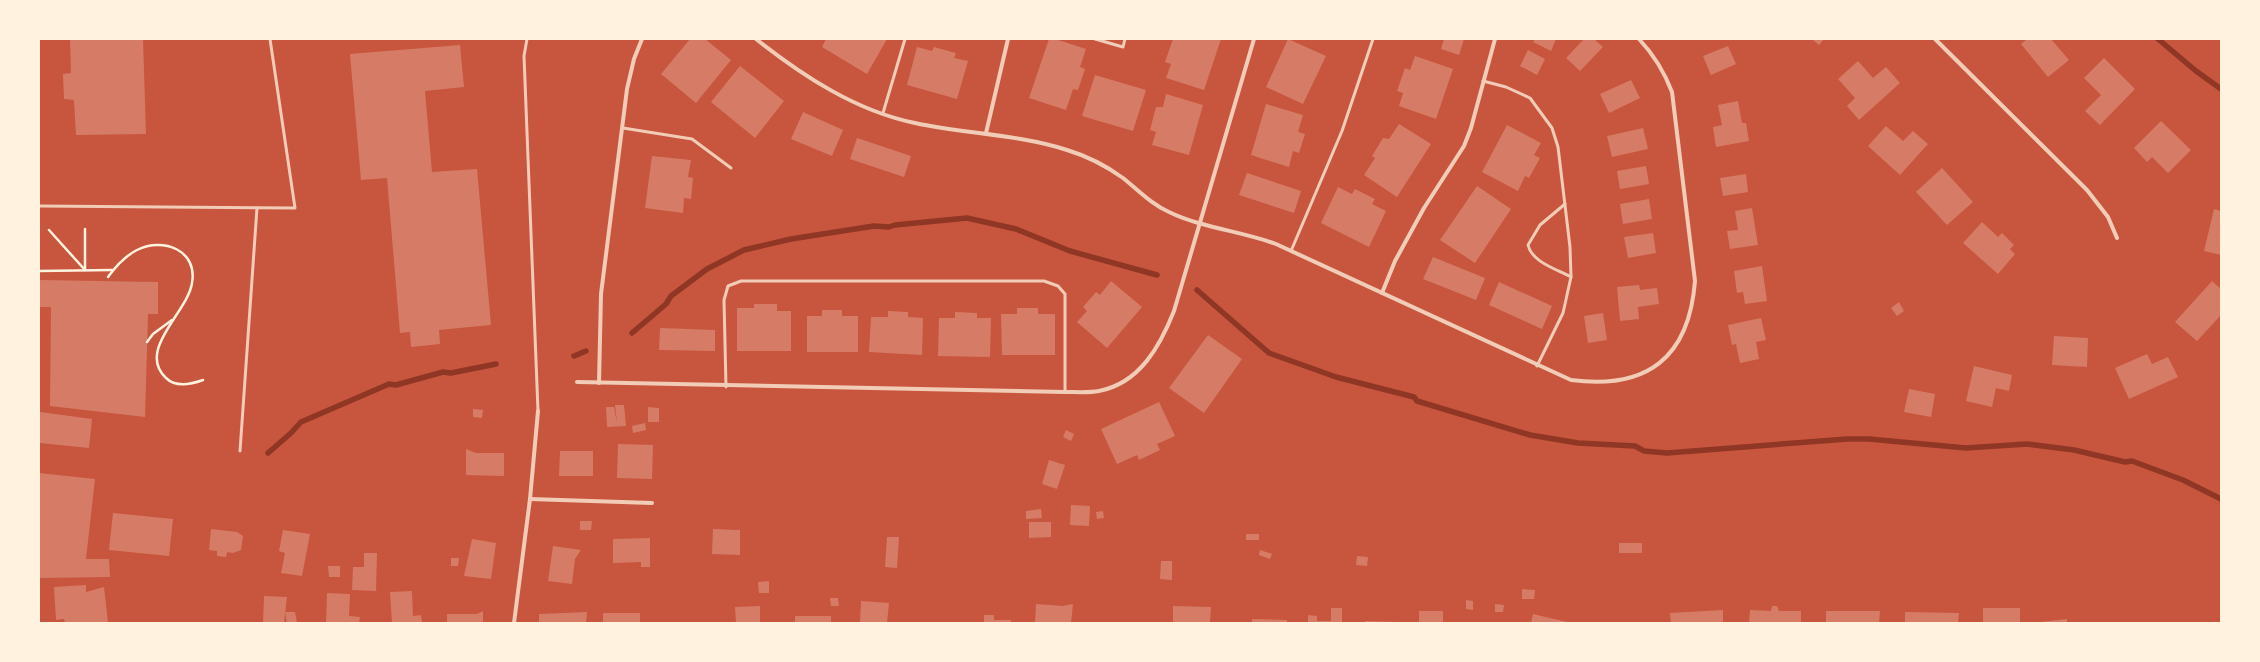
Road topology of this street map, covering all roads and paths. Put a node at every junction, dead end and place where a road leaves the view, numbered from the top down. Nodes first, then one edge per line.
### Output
1 (270, 39) edge
2 (527, 39) edge
3 (642, 39) edge
4 (756, 39) edge
5 (905, 39) edge
6 (1008, 39) edge
7 (1095, 39) edge
8 (1126, 39) edge
9 (1254, 39) edge
10 (1373, 39) edge
11 (1495, 39) edge
12 (1639, 39) edge
13 (1935, 39) edge
14 (1482, 80) junction
15 (883, 113) junction
16 (623, 128) junction
17 (986, 133) junction
18 (731, 168) dead end
19 (167, 203) dead end
20 (1565, 204) junction
21 (39, 206) edge
22 (166, 208) junction
23 (257, 208) junction
24 (1201, 224) junction
25 (85, 229) dead end
26 (48, 230) dead end
27 (2117, 238) dead end
28 (1291, 251) junction
29 (39, 270) edge
30 (85, 270) junction
31 (113, 270) junction
32 (108, 276) dead end
33 (1571, 277) junction
34 (1382, 293) junction
35 (174, 319) junction
36 (147, 342) dead end
37 (1537, 366) junction
38 (203, 380) dead end
39 (577, 382) dead end
40 (599, 383) junction
41 (726, 387) junction
42 (1065, 392) junction
43 (538, 411) joint
44 (240, 451) dead end
45 (530, 499) junction
46 (652, 503) dead end
47 (514, 623) edge

1 - 23 lane
2 - 43 lane
3 - 16 street
4 - 15 street
5 - 15 lane
6 - 17 street
7 - 8 lane
9 - 24 street
10 - 28 lane
11 - 14 street
12 - 37 street
13 - 27 street
14 - 20 lane
14 - 34 street
15 - 17 street
16 - 18 lane
16 - 40 street
17 - 24 street
19 - 22 lane
20 - 33 lane
20 - 33 lane
21 - 22 lane
22 - 23 lane
23 - 44 lane
24 - 28 street
24 - 42 street
25 - 30 path
26 - 30 path
28 - 34 street
29 - 30 path
30 - 31 path
31 - 32 path
31 - 35 path
33 - 37 lane
34 - 37 street
35 - 36 path
35 - 38 path
39 - 40 street
40 - 41 street
41 - 42 street
41 - 42 lane
43 - 45 street
45 - 46 street
45 - 47 street

